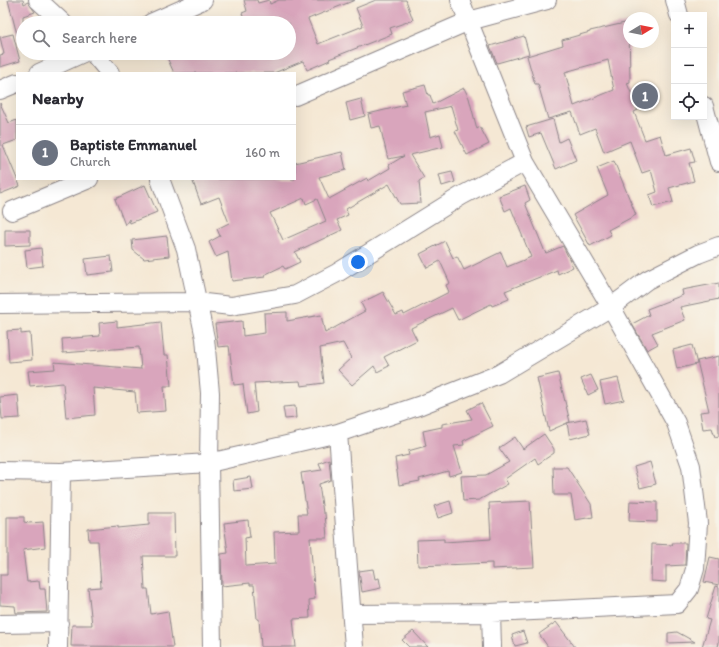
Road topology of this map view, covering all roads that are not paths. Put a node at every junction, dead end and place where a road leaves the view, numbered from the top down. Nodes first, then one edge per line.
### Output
1 (38, 0) edge
2 (203, 0) edge
3 (460, 0) edge
4 (547, 0) edge
5 (675, 0) edge
6 (678, 12) edge
7 (55, 16) edge
8 (167, 16) edge
9 (470, 21) junction
10 (68, 60) edge
11 (99, 60) edge
12 (41, 72) edge
13 (109, 72) edge
14 (16, 83) edge
15 (0, 90) edge
16 (296, 96) edge
17 (707, 117) edge
18 (525, 162) junction
19 (719, 162) edge
20 (87, 180) edge
21 (160, 180) edge
22 (12, 211) dead end
23 (719, 246) edge
24 (196, 302) junction
25 (0, 304) edge
26 (611, 307) junction
27 (338, 433) junction
28 (209, 463) junction
29 (0, 471) edge
30 (61, 472) junction
31 (491, 613) junction
32 (352, 614) junction
33 (59, 623) junction
34 (0, 624) edge
35 (58, 647) edge
36 (212, 647) edge
37 (354, 647) edge
38 (492, 647) edge

1 - 7 street
2 - 8 street
3 - 9 street
4 - 9 street
5 - 6 street
9 - 16 street
9 - 18 street
10 - 12 street
11 - 13 street
14 - 15 street
17 - 19 street
18 - 24 street
18 - 26 street
20 - 22 street
21 - 24 street
23 - 26 street
24 - 25 street
24 - 28 street
26 - 27 street
26 - 31 street
27 - 28 street
27 - 32 street
28 - 30 street
28 - 36 street
29 - 30 street
30 - 33 street
31 - 32 street
31 - 38 street
32 - 37 street
33 - 34 street
33 - 35 street

